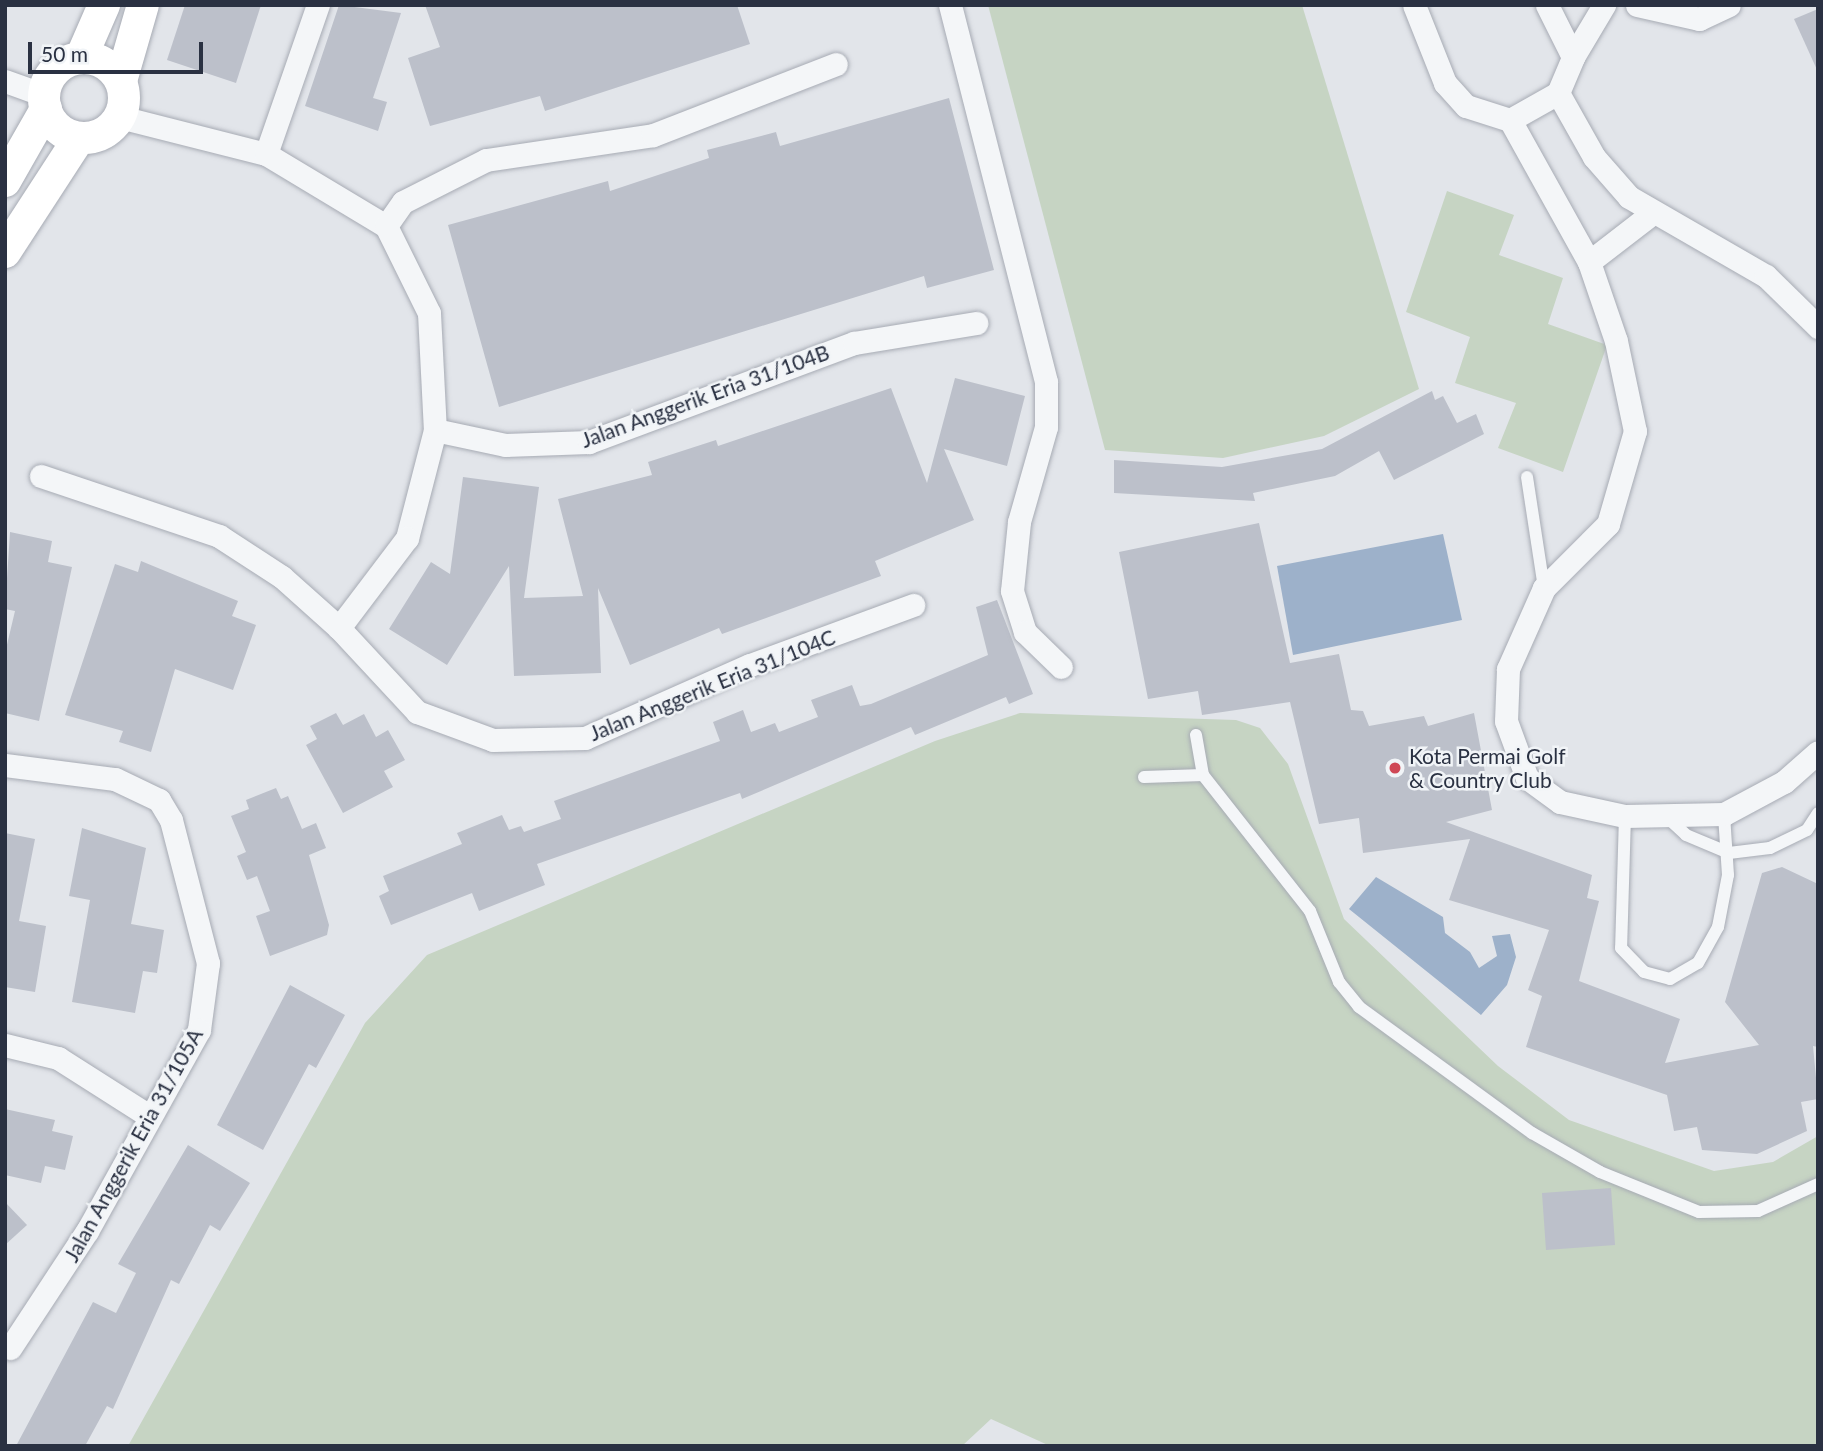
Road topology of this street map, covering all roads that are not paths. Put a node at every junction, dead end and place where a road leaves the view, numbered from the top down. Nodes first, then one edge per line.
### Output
1 (104, 5) edge
2 (143, 5) edge
3 (318, 5) edge
4 (950, 5) edge
5 (1414, 5) edge
6 (1548, 5) edge
7 (1604, 5) edge
8 (1637, 5) edge
9 (1729, 5) edge
10 (1573, 57) junction
11 (81, 58) junction
12 (836, 64) dead end
13 (5, 81) edge
14 (121, 81) junction
15 (1558, 93) junction
16 (45, 102) junction
17 (120, 117) junction
18 (1510, 120) junction
19 (79, 138) junction
20 (266, 154) junction
21 (5, 181) edge
22 (1651, 214) junction
23 (386, 226) junction
24 (5, 252) edge
25 (1588, 262) junction
26 (975, 323) dead end
27 (1818, 327) edge
28 (435, 430) junction
29 (41, 477) dead end
30 (1527, 477) dead end
31 (1544, 588) junction
32 (913, 605) dead end
33 (339, 628) junction
34 (1061, 667) dead end
35 (1196, 735) dead end
36 (1818, 752) edge
37 (5, 765) edge
38 (1203, 775) junction
39 (1144, 777) dead end
40 (1818, 813) edge
41 (1724, 814) junction
42 (1625, 816) junction
43 (1669, 819) junction
44 (1729, 853) junction
45 (5, 1045) edge
46 (149, 1116) junction
47 (1818, 1184) edge
48 (10, 1348) dead end

1 - 11 street
2 - 14 street
3 - 20 street
4 - 34 street
5 - 18 street
6 - 10 street
7 - 10 street
8 - 9 street
10 - 15 street
11 - 14 street
11 - 16 street
12 - 23 street
13 - 16 street
14 - 17 street
15 - 18 street
15 - 22 street
16 - 19 street
16 - 21 street
17 - 19 street
17 - 20 street
18 - 25 street
19 - 24 street
20 - 23 street
22 - 25 street
22 - 27 street
23 - 28 street
25 - 31 street
26 - 28 street, Jalan Anggerik Eria 31/104B
28 - 33 street
29 - 33 street, Jalan Anggerik Eria 31/104C
30 - 31 lane
31 - 42 street
32 - 33 street, Jalan Anggerik Eria 31/104C
35 - 38 lane
36 - 41 street
37 - 46 street, Jalan Anggerik Eria 31/105A
38 - 39 lane
38 - 47 lane
40 - 44 lane
41 - 43 street
41 - 44 lane
42 - 43 street
42 - 44 lane
43 - 44 lane
45 - 46 street
46 - 48 street, Jalan Anggerik Eria 31/105A

